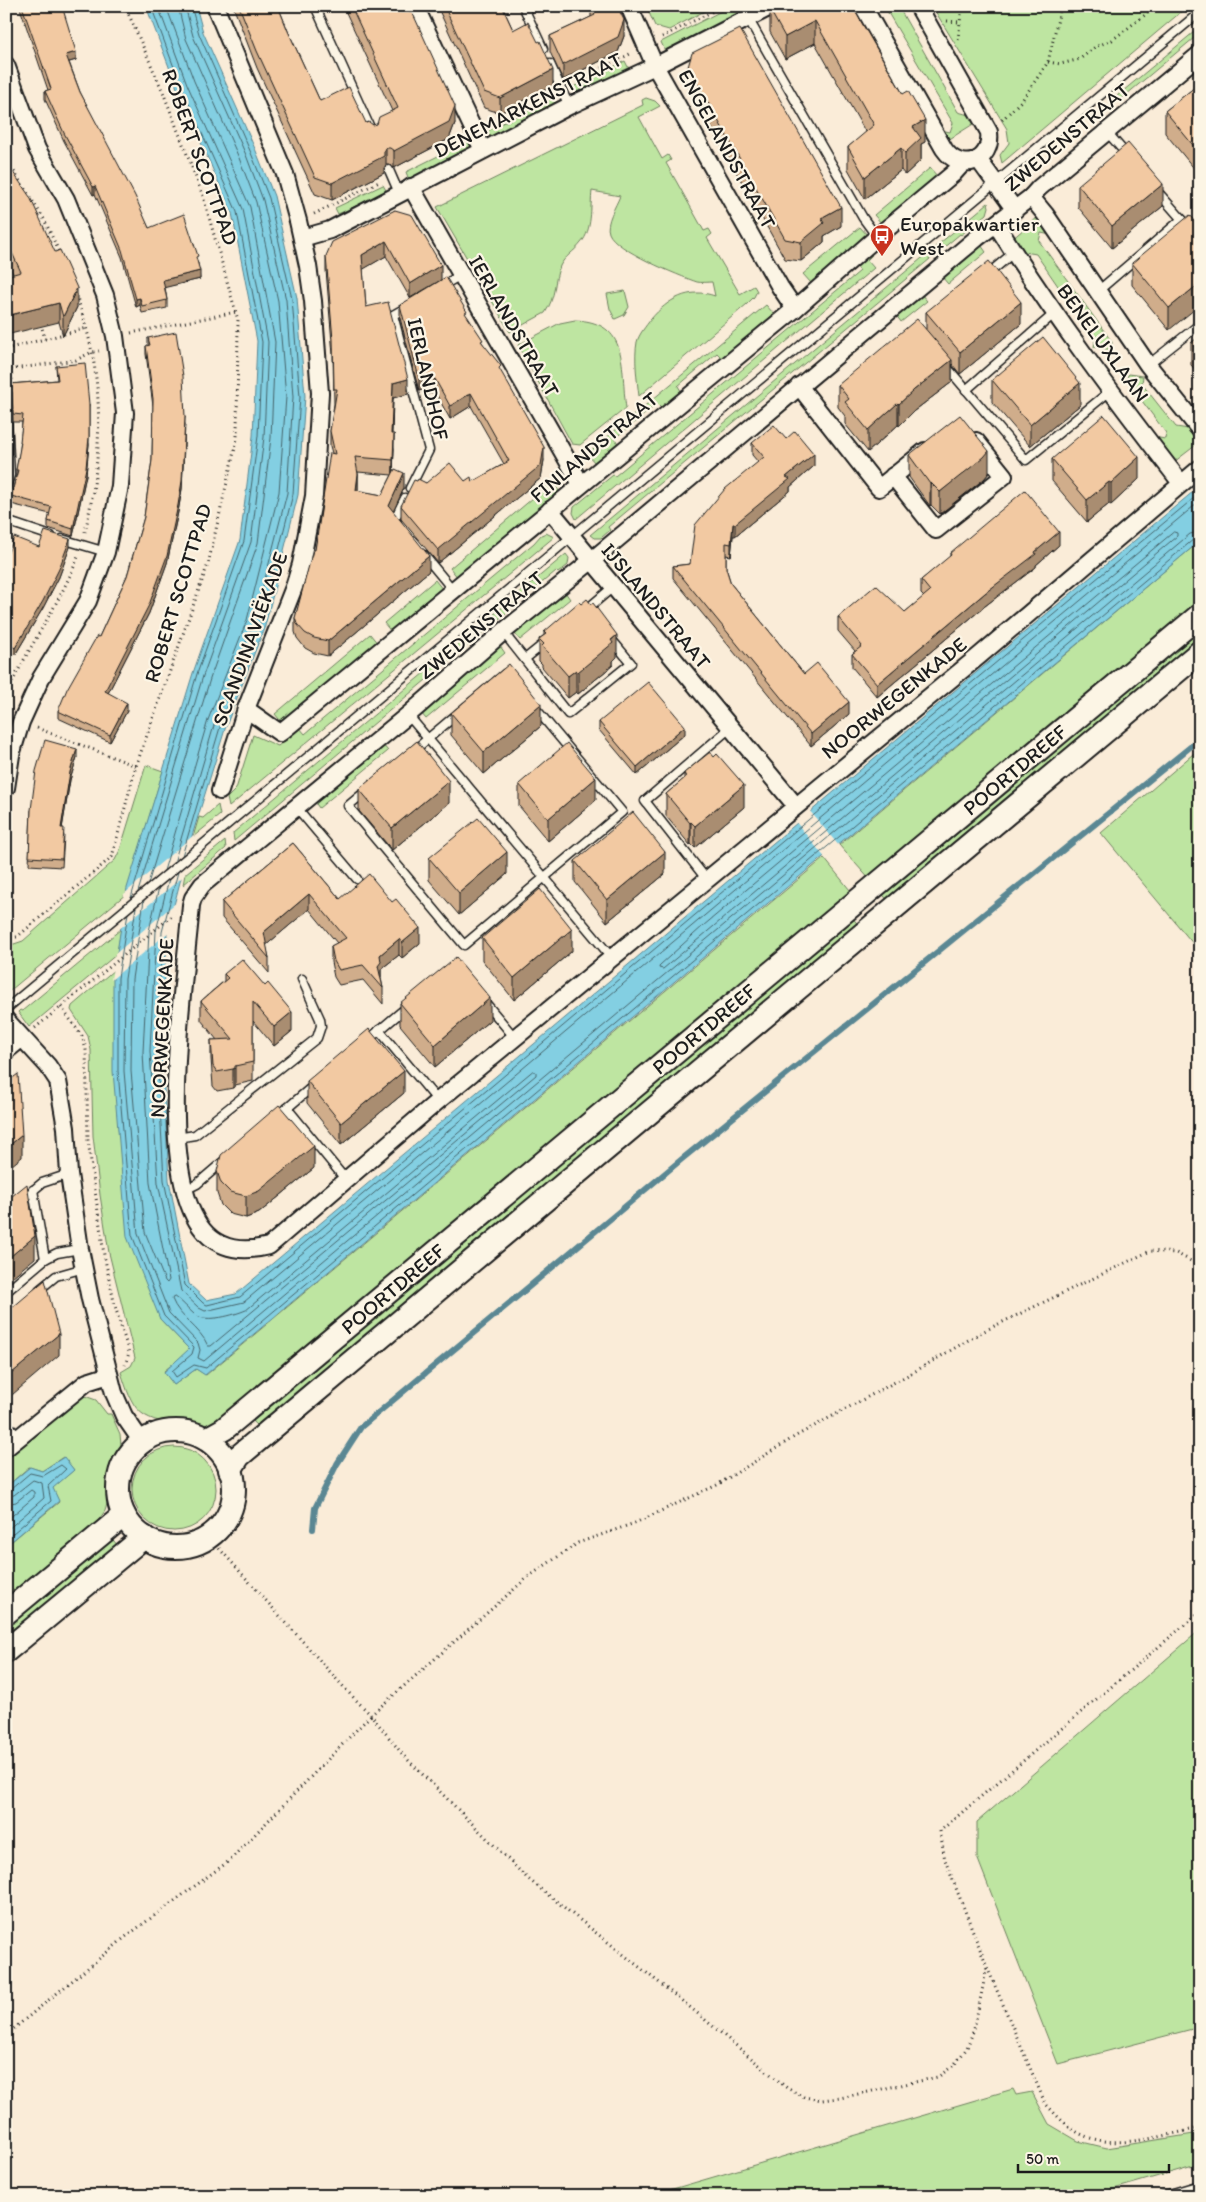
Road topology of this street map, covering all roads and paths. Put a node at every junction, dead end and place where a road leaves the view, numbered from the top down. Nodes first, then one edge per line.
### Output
1 (125, 6) edge
2 (214, 6) edge
3 (315, 6) edge
4 (415, 6) edge
5 (523, 6) edge
6 (629, 6) edge
7 (772, 6) edge
8 (863, 6) edge
9 (918, 6) edge
10 (962, 6) edge
11 (1061, 6) edge
12 (1157, 6) edge
13 (1200, 12) edge
14 (749, 20) junction
15 (1200, 54) edge
16 (947, 57) junction
17 (1048, 62) junction
18 (6, 65) edge
19 (655, 66) junction
20 (9, 82) edge
21 (568, 106) junction
22 (989, 132) junction
23 (1107, 132) junction
24 (374, 136) edge
25 (483, 150) junction
26 (6, 159) edge
27 (970, 161) junction
28 (1132, 161) edge
29 (389, 170) edge
30 (1150, 183) edge
31 (994, 184) junction
32 (405, 190) junction
33 (1032, 197) junction
34 (1014, 210) junction
35 (1182, 219) junction
36 (996, 224) junction
37 (877, 237) junction
38 (302, 238) junction
39 (1200, 240) edge
40 (1013, 253) junction
41 (63, 263) edge
42 (461, 275) junction
43 (984, 278) edge
44 (74, 288) edge
45 (431, 292) edge
46 (1097, 292) junction
47 (416, 301) edge
48 (795, 309) junction
49 (236, 312) junction
50 (1056, 314) junction
51 (40, 321) edge
52 (1200, 324) edge
53 (87, 328) junction
54 (45, 338) junction
55 (116, 342) junction
56 (6, 349) edge
57 (92, 352) junction
58 (942, 361) edge
59 (1148, 365) junction
60 (6, 370) edge
61 (799, 386) junction
62 (966, 390) junction
63 (1110, 391) junction
64 (6, 401) edge
65 (967, 430) edge
66 (1200, 430) edge
67 (938, 440) edge
68 (1200, 468) edge
69 (893, 476) junction
70 (1181, 483) junction
71 (581, 484) junction
72 (6, 487) edge
73 (550, 510) junction
74 (6, 521) edge
75 (400, 528) edge
76 (571, 536) junction
77 (82, 546) junction
78 (419, 549) edge
79 (106, 552) junction
80 (591, 561) junction
81 (613, 587) junction
82 (453, 590) junction
83 (587, 609) junction
84 (580, 614) edge
85 (1200, 615) edge
86 (594, 617) edge
87 (503, 632) junction
88 (606, 632) edge
89 (553, 637) edge
90 (1200, 652) edge
91 (525, 659) junction
92 (6, 696) edge
93 (246, 709) junction
94 (408, 715) junction
95 (22, 722) junction
96 (730, 728) junction
97 (428, 739) junction
98 (136, 766) junction
99 (6, 788) edge
100 (220, 791) dead end
101 (796, 806) junction
102 (296, 808) junction
103 (544, 877) junction
104 (357, 879) dead end
105 (707, 880) junction
106 (193, 898) joint
107 (178, 911) dead end
108 (6, 938) edge
109 (612, 958) junction
110 (302, 979) dead end
111 (479, 995) edge
112 (417, 998) edge
113 (61, 1007) junction
114 (6, 1009) edge
115 (6, 1020) edge
116 (379, 1030) junction
117 (22, 1038) junction
118 (515, 1038) junction
119 (358, 1048) edge
120 (6, 1051) edge
121 (323, 1078) edge
122 (438, 1101) junction
123 (287, 1108) junction
124 (272, 1120) edge
125 (177, 1138) junction
126 (235, 1152) edge
127 (69, 1174) junction
128 (346, 1180) junction
129 (33, 1190) junction
130 (185, 1190) junction
131 (6, 1213) edge
132 (80, 1248) junction
133 (44, 1259) junction
134 (1200, 1266) edge
135 (84, 1268) junction
136 (6, 1292) edge
137 (35, 1294) edge
138 (109, 1375) junction
139 (6, 1423) edge
140 (206, 1439) junction
141 (142, 1442) junction
142 (10, 1444) edge
143 (230, 1470) junction
144 (124, 1515) junction
145 (144, 1537) junction
146 (208, 1537) junction
147 (1200, 1612) edge
148 (6, 1613) edge
149 (6, 1651) edge
150 (371, 1715) junction
151 (988, 1967) junction
152 (6, 2035) edge
153 (1200, 2128) edge
154 (1200, 2185) edge
155 (1163, 2196) edge

1 - 49 path, ROBERT SCOTTPAD
2 - 38 street, SCANDINAVIËKADE
3 - 24 lane
4 - 25 street
5 - 21 lane
6 - 19 street, ENGELANDSTRAAT
7 - 14 street, DENEMARKENSTRAAT
8 - 27 street
9 - 16 street
10 - 16 path
11 - 17 path
12 - 17 path
13 - 31 lane
14 - 19 street, DENEMARKENSTRAAT
14 - 37 lane
15 - 23 street, ZWEDENSTRAAT
16 - 22 street
17 - 22 path
18 - 20 street
19 - 21 street, DENEMARKENSTRAAT
19 - 48 street, ENGELANDSTRAAT
20 - 55 street
21 - 25 street, DENEMARKENSTRAAT
22 - 27 street
23 - 28 lane
23 - 33 street, ZWEDENSTRAAT
25 - 32 street, DENEMARKENSTRAAT
26 - 41 path
27 - 31 street
27 - 37 street, FINLANDSTRAAT
29 - 32 lane
30 - 35 lane
31 - 34 street
31 - 76 lane
32 - 38 street, DENEMARKENSTRAAT
32 - 42 street, IERLANDSTRAAT
33 - 34 street, ZWEDENSTRAAT
33 - 46 street, BENELUXLAAN
34 - 36 street, ZWEDENSTRAAT
35 - 39 lane
35 - 46 lane
36 - 40 street, BENELUXLAAN
36 - 61 street, ZWEDENSTRAAT
37 - 48 street, FINLANDSTRAAT
38 - 93 street, SCANDINAVIËKADE
40 - 43 lane
40 - 50 street, BENELUXLAAN
42 - 45 lane, IERLANDHOF
42 - 71 street, IERLANDSTRAAT
44 - 53 path
46 - 59 street, BENELUXLAAN
47 - 75 lane, IERLANDHOF
48 - 71 street, FINLANDSTRAAT
49 - 55 path
49 - 98 path, ROBERT SCOTTPAD
50 - 62 lane
50 - 63 street, BENELUXLAAN
51 - 54 path
52 - 59 lane
53 - 54 path
53 - 57 path
54 - 56 path
55 - 57 path
55 - 79 street
57 - 60 path
57 - 77 path
58 - 62 lane
59 - 66 street, BENELUXLAAN
61 - 69 street
61 - 80 street, ZWEDENSTRAAT
62 - 63 lane
63 - 70 street, BENELUXLAAN
64 - 72 lane
65 - 69 street
67 - 69 street
68 - 70 street, NOORWEGENKADE
70 - 101 street, NOORWEGENKADE
71 - 73 street, FINLANDSTRAAT
73 - 76 street, IJSLANDSTRAAT
73 - 82 street, FINLANDSTRAAT
74 - 77 lane
76 - 80 street, IJSLANDSTRAAT
76 - 114 lane
77 - 79 lane
77 - 92 path
78 - 82 lane
79 - 95 street
80 - 81 street, IJSLANDSTRAAT
80 - 87 street, ZWEDENSTRAAT
81 - 83 lane
81 - 96 street, IJSLANDSTRAAT
82 - 93 street, FINLANDSTRAAT
83 - 84 lane
83 - 86 lane
85 - 140 main road, POORTDREEF
87 - 91 lane
87 - 94 street, ZWEDENSTRAAT
88 - 91 lane
89 - 91 lane
90 - 143 main road, POORTDREEF
93 - 100 street, SCANDINAVIËKADE
94 - 97 lane
94 - 102 street, ZWEDENSTRAAT
95 - 98 path
95 - 99 street
96 - 101 street, IJSLANDSTRAAT
96 - 105 lane
97 - 103 lane
97 - 103 lane
97 - 103 lane
98 - 108 path, ROBERT SCOTTPAD
101 - 105 street, NOORWEGENKADE
102 - 104 lane
102 - 106 street, ZWEDENSTRAAT
103 - 109 lane
105 - 109 street, NOORWEGENKADE
106 - 125 street, NOORWEGENKADE
107 - 113 path
109 - 118 street, NOORWEGENKADE
110 - 125 lane
111 - 118 lane
112 - 116 lane
113 - 117 path
113 - 138 path
115 - 117 street
116 - 119 lane
116 - 122 lane
117 - 120 street
117 - 127 street
118 - 122 street, NOORWEGENKADE
121 - 123 lane
122 - 128 street, NOORWEGENKADE
123 - 124 lane
123 - 128 lane
125 - 130 street, NOORWEGENKADE
126 - 130 lane
127 - 129 lane
127 - 132 street
128 - 130 street, NOORWEGENKADE
129 - 131 lane
129 - 133 lane
132 - 133 lane
132 - 135 street
133 - 136 lane
134 - 150 path
135 - 137 lane
135 - 138 street
138 - 141 street
138 - 142 street
139 - 142 lane
140 - 141 main road
140 - 143 main road
141 - 144 main road
143 - 146 main road
144 - 145 main road
144 - 148 main road
145 - 146 main road
145 - 149 main road
146 - 150 path
147 - 151 path
150 - 151 path
150 - 152 path
151 - 153 path
154 - 155 lane

